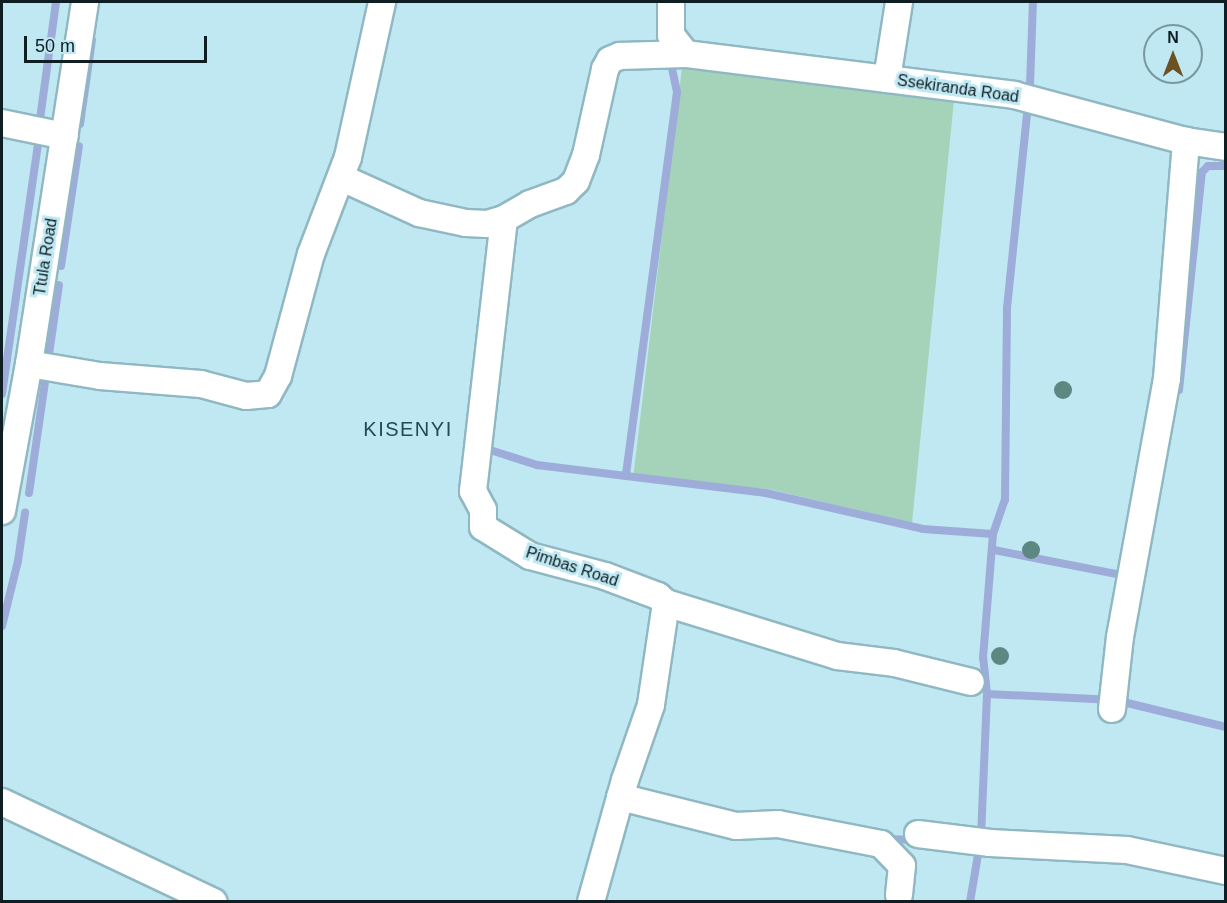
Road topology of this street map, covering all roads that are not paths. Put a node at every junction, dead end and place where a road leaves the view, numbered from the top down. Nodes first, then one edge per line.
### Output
1 (85, 2) edge
2 (382, 2) edge
3 (671, 2) edge
4 (899, 2) edge
5 (686, 54) junction
6 (887, 79) junction
7 (2, 123) edge
8 (65, 136) junction
9 (1186, 141) junction
10 (1226, 147) edge
11 (342, 178) junction
12 (504, 219) junction
13 (29, 364) junction
14 (2, 511) edge
15 (666, 603) junction
16 (971, 682) dead end
17 (1112, 709) dead end
18 (620, 797) junction
19 (2, 802) edge
20 (918, 834) dead end
21 (1226, 871) edge
22 (899, 895) dead end
23 (214, 902) edge
24 (591, 902) edge

1 - 8 street, Ttula Road
2 - 11 street
3 - 5 street
4 - 6 street
5 - 6 street, Ssekiranda Road
5 - 12 street, Ssekiranda Road
6 - 9 street, Ssekiranda Road
7 - 8 street
8 - 13 street, Ttula Road
9 - 10 street, Ssekiranda Road
9 - 17 street
11 - 12 street
11 - 13 street
12 - 15 street, Pimbas Road
13 - 14 street, Ttula Road
15 - 16 street
15 - 18 street
18 - 22 street
18 - 24 street
19 - 23 street
20 - 21 street

